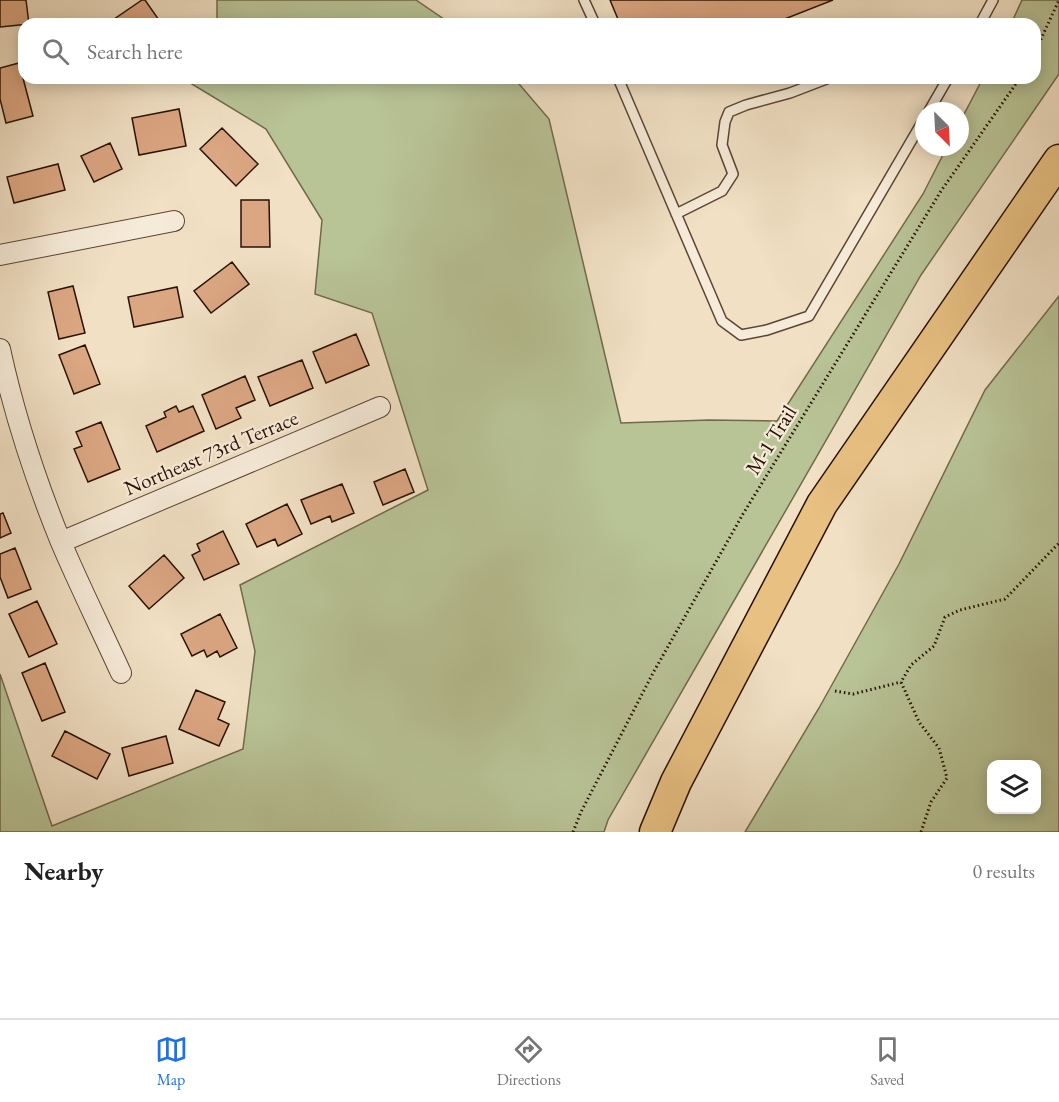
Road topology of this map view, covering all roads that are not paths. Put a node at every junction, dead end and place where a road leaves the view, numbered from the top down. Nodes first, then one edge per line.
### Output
1 (584, 0) edge
2 (993, 0) edge
3 (592, 18) edge
4 (983, 18) edge
5 (621, 84) edge
6 (813, 84) edge
7 (945, 84) edge
8 (934, 102) edge
9 (915, 134) edge
10 (1059, 160) edge
11 (676, 214) junction
12 (174, 221) dead end
13 (0, 255) edge
14 (0, 348) edge
15 (380, 407) dead end
16 (61, 542) junction
17 (121, 674) dead end
18 (654, 832) edge

1 - 3 lane
2 - 4 lane
5 - 11 lane
6 - 11 lane
7 - 8 lane
9 - 11 lane
10 - 18 main road
12 - 13 street
14 - 16 street
15 - 16 street, Northeast 73rd Terrace
16 - 17 street

